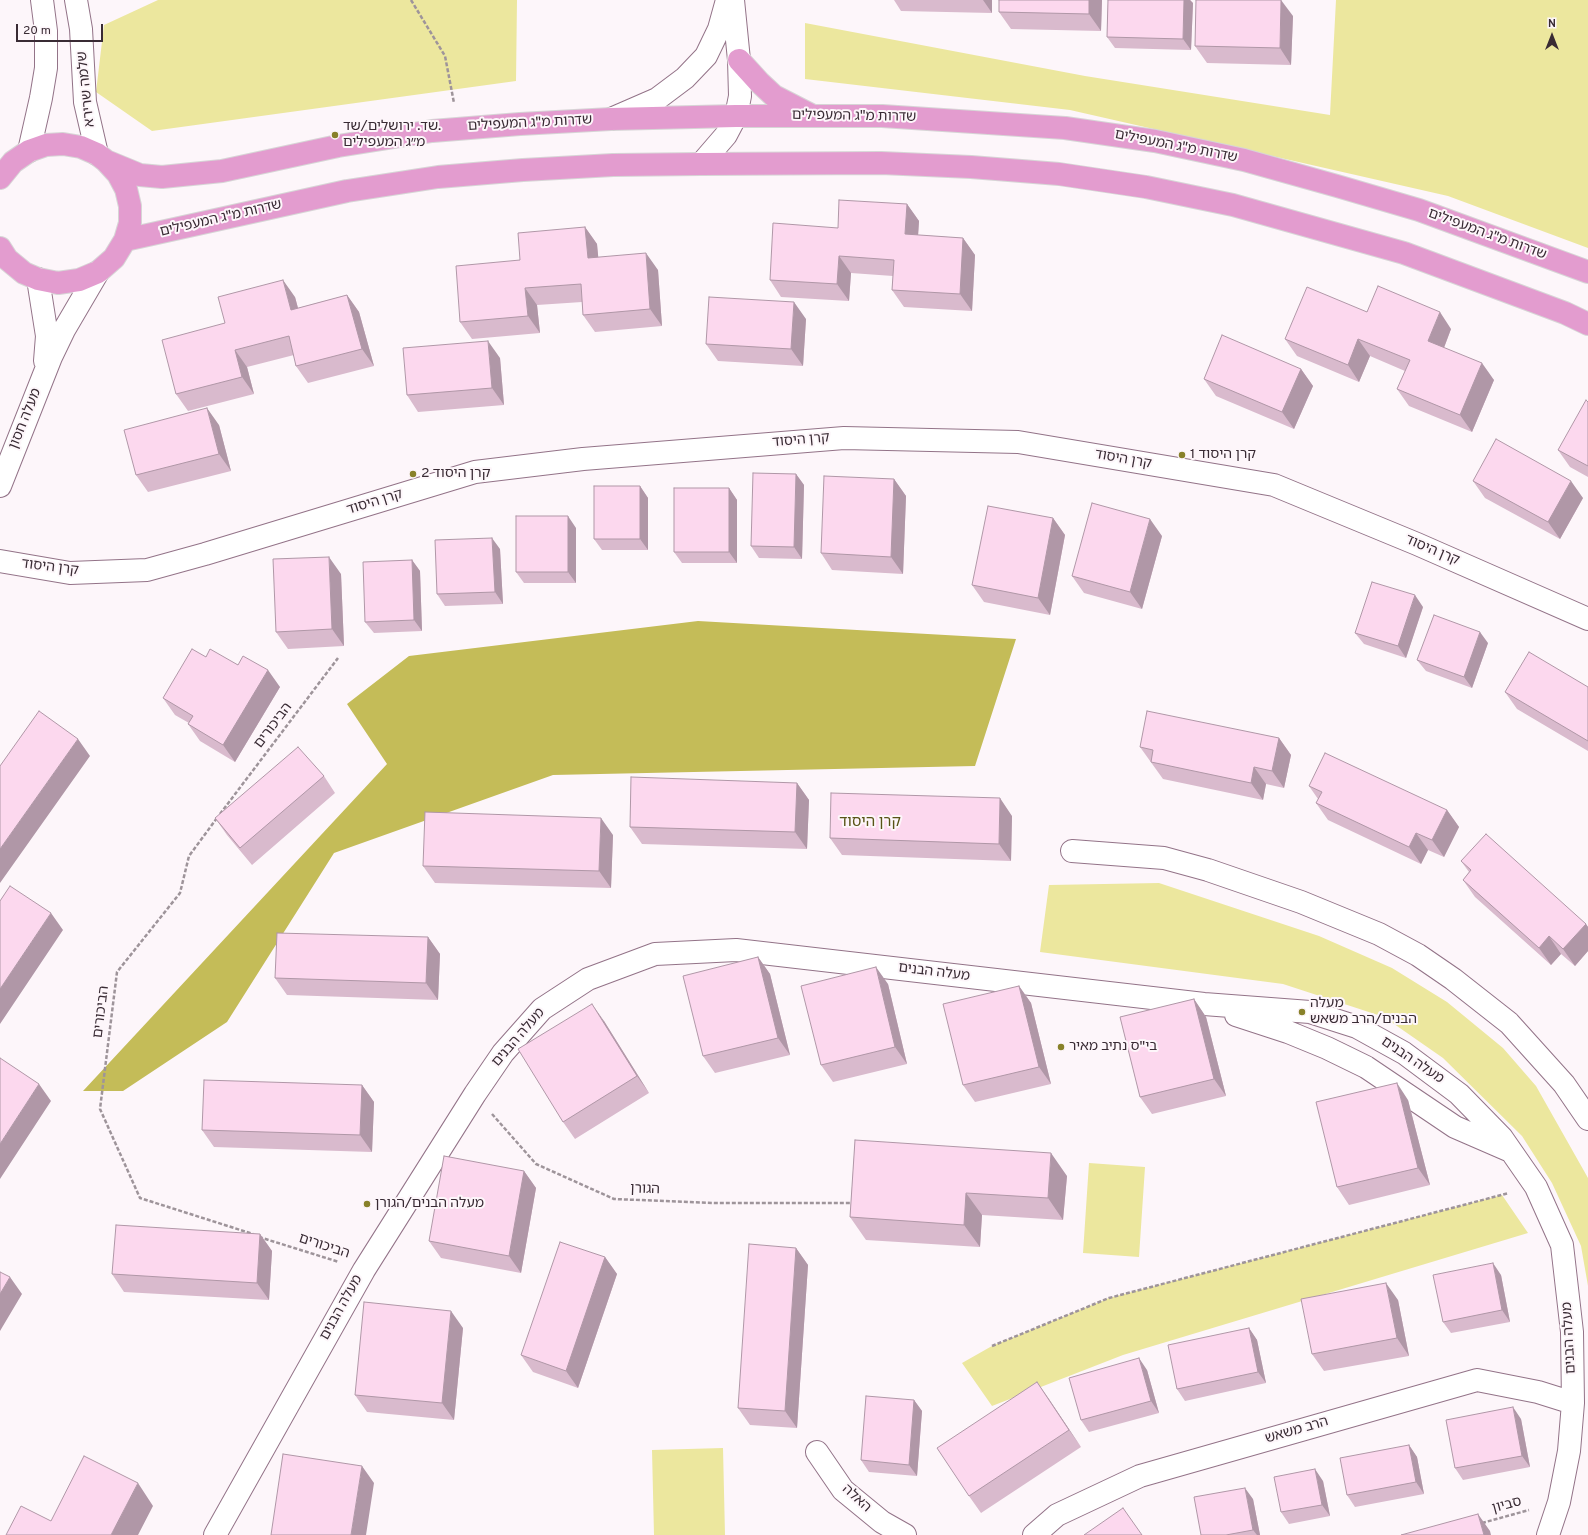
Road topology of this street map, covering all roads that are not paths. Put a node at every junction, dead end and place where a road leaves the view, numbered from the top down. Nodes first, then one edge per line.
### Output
1 (42, 0) edge
2 (76, 0) edge
3 (727, 0) edge
4 (733, 0) edge
5 (739, 60) junction
6 (736, 116) junction
7 (813, 116) junction
8 (611, 119) junction
9 (29, 151) junction
10 (102, 157) junction
11 (701, 164) junction
12 (0, 178) edge
13 (125, 240) junction
14 (0, 248) edge
15 (98, 272) junction
16 (1588, 272) edge
17 (0, 274) edge
18 (31, 276) junction
19 (1588, 324) edge
20 (44, 375) junction
21 (0, 486) edge
22 (0, 561) edge
23 (1588, 619) edge
24 (1072, 851) dead end
25 (1204, 1004) junction
26 (1588, 1119) edge
27 (1511, 1152) junction
28 (1573, 1403) junction
29 (817, 1452) dead end
30 (215, 1535) edge
31 (905, 1535) edge
32 (1034, 1535) edge
33 (1548, 1535) edge

1 - 9 street
2 - 10 street, שלמה שרירא
3 - 8 street
4 - 5 street
5 - 6 street
5 - 7 main road
6 - 7 main road, שדרות מ"ג המעפילים
6 - 8 main road, שדרות מ"ג המעפילים
6 - 11 street
7 - 16 main road, שדרות מ"ג המעפילים
8 - 10 main road, שדרות מ"ג המעפילים
9 - 10 main road, שדרות מ"ג המעפילים
9 - 12 main road, שדרות מ"ג המעפילים
10 - 13 main road
11 - 13 main road, שדרות מ"ג המעפילים
11 - 19 main road, שדרות מ"ג המעפילים
13 - 15 main road
14 - 18 main road
15 - 18 main road
15 - 20 street, מעלה חסון
17 - 18 main road
18 - 20 street, מעלה חסון
20 - 21 street, מעלה חסון
22 - 23 street, קרן היסוד
24 - 26 street
25 - 27 street
25 - 27 street, מעלה הבנים
25 - 30 street, מעלה הבנים
27 - 28 street, מעלה הבנים
28 - 32 street, הרב משאש
28 - 33 street, מעלה הבנים
29 - 31 street, האלה

